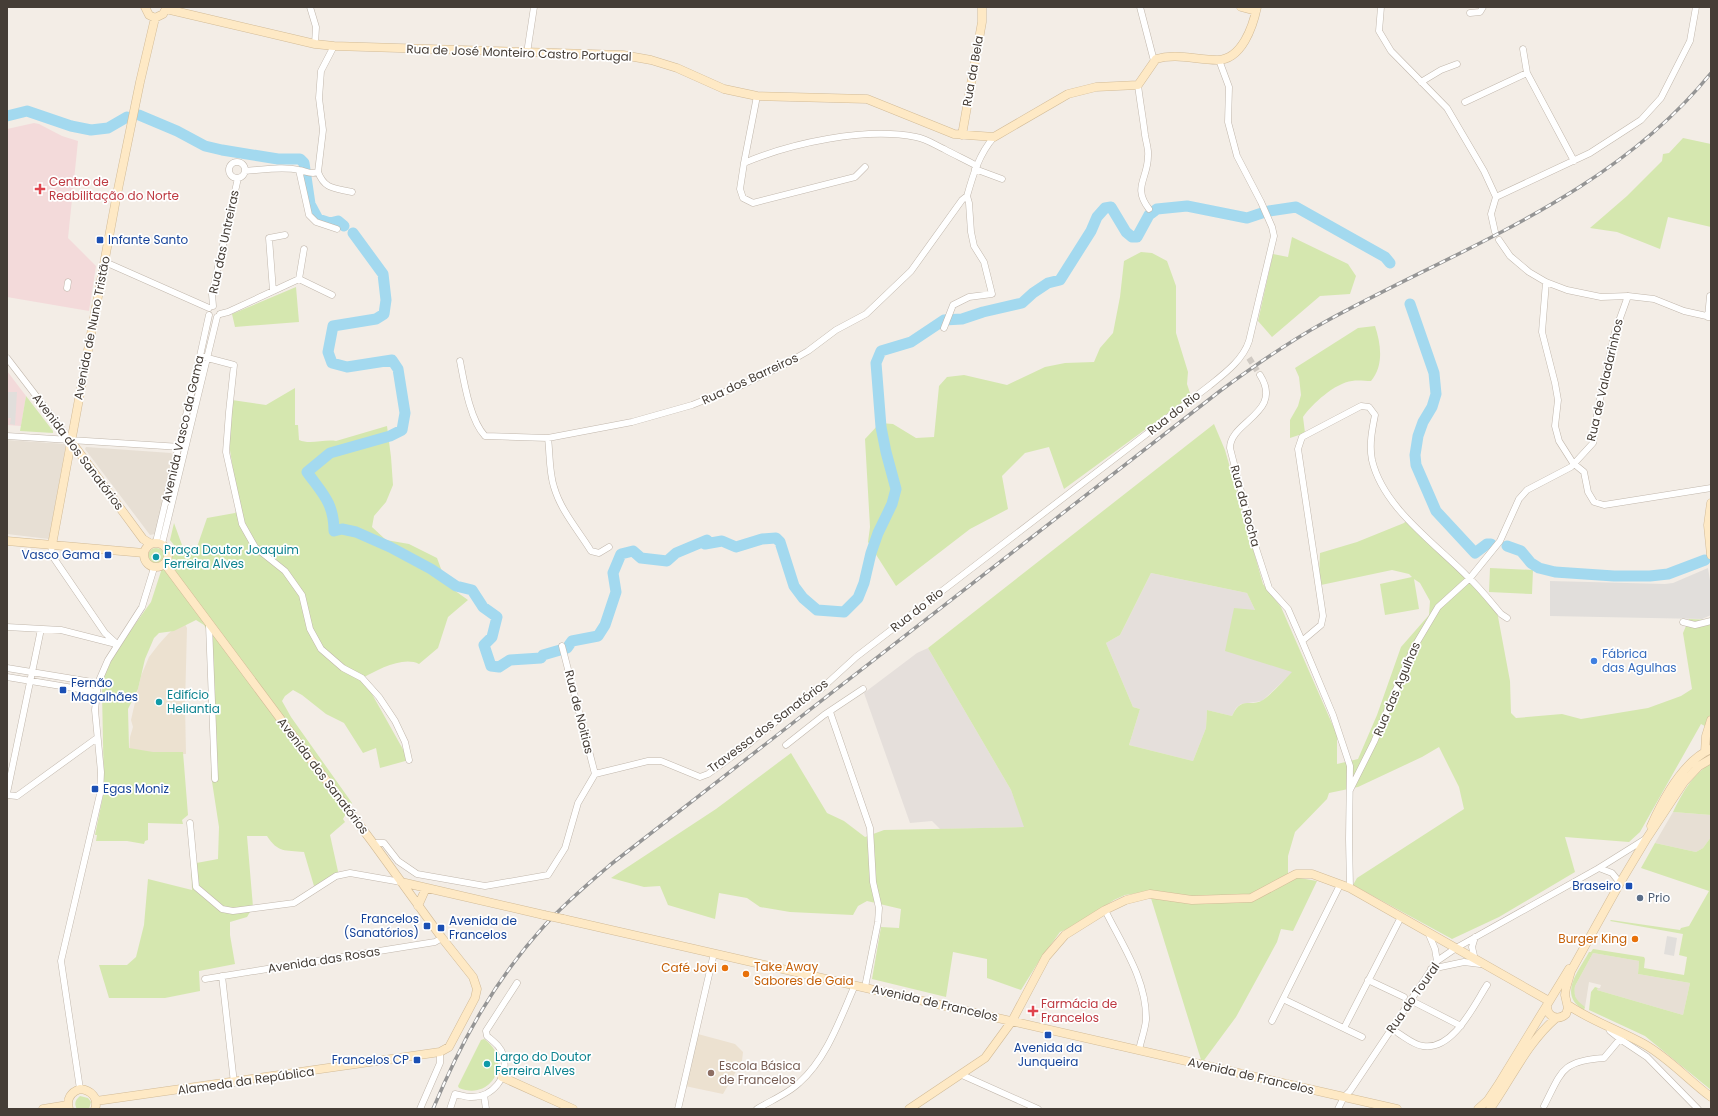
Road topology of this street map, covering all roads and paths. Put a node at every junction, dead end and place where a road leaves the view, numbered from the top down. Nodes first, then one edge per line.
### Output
1 (145, 7) edge
2 (310, 7) edge
3 (534, 7) edge
4 (982, 7) edge
5 (1140, 7) edge
6 (1241, 7) edge
7 (1381, 7) edge
8 (1483, 7) edge
9 (1696, 7) edge
10 (166, 8) edge
11 (1257, 9) edge
12 (1470, 13) dead end
13 (155, 18) junction
14 (315, 44) junction
15 (334, 46) junction
16 (1523, 49) dead end
17 (527, 53) junction
18 (1154, 60) junction
19 (1219, 60) junction
20 (1457, 64) dead end
21 (1527, 73) junction
22 (1421, 82) junction
23 (1138, 85) junction
24 (757, 96) junction
25 (1465, 102) dead end
26 (962, 135) junction
27 (994, 137) junction
28 (1574, 160) junction
29 (744, 163) junction
30 (865, 167) dead end
31 (976, 167) junction
32 (245, 171) junction
33 (301, 171) junction
34 (315, 173) junction
35 (238, 178) junction
36 (1002, 179) dead end
37 (352, 192) dead end
38 (967, 196) junction
39 (1496, 197) junction
40 (1149, 209) dead end
41 (337, 229) dead end
42 (1495, 232) dead end
43 (285, 235) dead end
44 (1499, 240) dead end
45 (304, 249) dead end
46 (104, 262) junction
47 (299, 279) junction
48 (1546, 282) junction
49 (273, 291) junction
50 (332, 295) dead end
51 (1628, 296) junction
52 (1710, 296) dead end
53 (210, 310) junction
54 (218, 315) junction
55 (1710, 317) edge
56 (945, 326) dead end
57 (1245, 352) junction
58 (203, 357) junction
59 (7, 358) edge
60 (1249, 358) tunnel mouth
61 (460, 361) dead end
62 (1260, 375) tunnel mouth
63 (7, 436) edge
64 (548, 438) junction
65 (70, 440) junction
66 (182, 448) junction
67 (1573, 463) junction
68 (1711, 488) edge
69 (1711, 503) edge
70 (7, 541) edge
71 (156, 544) junction
72 (52, 545) junction
73 (609, 546) dead end
74 (144, 553) junction
75 (1711, 555) edge
76 (165, 564) junction
77 (154, 568) junction
78 (1470, 578) junction
79 (1507, 618) dead end
80 (1711, 621) edge
81 (1683, 622) dead end
82 (209, 625) junction
83 (7, 626) edge
84 (41, 628) junction
85 (1302, 640) junction
86 (118, 644) junction
87 (562, 648) dead end
88 (856, 657) joint
89 (7, 668) edge
90 (32, 672) junction
91 (7, 677) edge
92 (31, 681) junction
93 (98, 683) junction
94 (863, 689) dead end
95 (97, 692) junction
96 (830, 712) junction
97 (1711, 720) edge
98 (97, 738) junction
99 (786, 745) dead end
100 (1710, 752) edge
101 (409, 760) dead end
102 (595, 774) junction
103 (215, 779) dead end
104 (8, 786) edge
105 (1350, 790) junction
106 (7, 794) edge
107 (190, 823) dead end
108 (1647, 838) junction
109 (373, 843) junction
110 (1599, 868) junction
111 (401, 882) junction
112 (1620, 883) junction
113 (1340, 885) junction
114 (426, 888) junction
115 (1350, 888) junction
116 (418, 906) junction
117 (1105, 910) junction
118 (1401, 917) junction
119 (1428, 932) junction
120 (1475, 937) junction
121 (442, 938) junction
122 (1456, 948) junction
123 (714, 953) junction
124 (1475, 960) junction
125 (1437, 961) junction
126 (1575, 963) junction
127 (1484, 965) junction
128 (1431, 968) junction
129 (222, 976) junction
130 (205, 979) dead end
131 (1368, 980) junction
132 (517, 983) dead end
133 (1487, 984) dead end
134 (855, 985) junction
135 (865, 987) junction
136 (1404, 997) dead end
137 (1283, 999) junction
138 (1549, 1002) junction
139 (1416, 1003) dead end
140 (1567, 1003) junction
141 (1584, 1015) junction
142 (1560, 1017) junction
143 (1012, 1021) junction
144 (1272, 1021) dead end
145 (1461, 1026) junction
146 (1608, 1026) junction
147 (1344, 1028) junction
148 (1398, 1033) dead end
149 (1362, 1037) dead end
150 (1620, 1039) junction
151 (1139, 1050) junction
152 (440, 1052) junction
153 (962, 1075) junction
154 (502, 1077) junction
155 (234, 1083) junction
156 (80, 1089) junction
157 (484, 1095) junction
158 (1344, 1097) junction
159 (1711, 1097) edge
160 (96, 1105) edge
161 (1544, 1106) dead end
162 (69, 1107) edge
163 (44, 1109) edge
164 (420, 1109) edge
165 (450, 1109) edge
166 (486, 1109) edge
167 (573, 1109) edge
168 (678, 1109) edge
169 (757, 1109) edge
170 (909, 1109) edge
171 (1038, 1109) edge
172 (1338, 1109) edge
173 (1397, 1109) edge
174 (1478, 1109) edge
175 (1490, 1109) edge
176 (1698, 1109) edge

1 - 13 main road
2 - 14 street
3 - 17 street
4 - 26 main road, Rua da Bela
5 - 18 street
6 - 11 main road
7 - 22 street
8 - 12 street
9 - 28 street
10 - 13 main road, Rua de José Monteiro Castro Portugal
10 - 14 main road, Rua de José Monteiro Castro Portugal
11 - 19 main road
13 - 46 main road, Avenida de Nuno Tristão
14 - 15 main road, Rua de José Monteiro Castro Portugal
15 - 17 main road, Rua de José Monteiro Castro Portugal
15 - 34 street
16 - 21 street
17 - 24 main road, Rua de José Monteiro Castro Portugal
18 - 19 main road
18 - 23 main road
19 - 57 street, Rua do Rio
20 - 22 street
21 - 25 street
21 - 28 street
22 - 39 street
23 - 27 main road
23 - 40 street
24 - 26 main road, Rua de José Monteiro Castro Portugal
24 - 29 street
26 - 27 main road, Rua de José Monteiro Castro Portugal
27 - 31 street, Rua dos Barreiros
28 - 39 street
29 - 30 street
29 - 31 street
31 - 36 street
31 - 38 street, Rua dos Barreiros
32 - 33 street
32 - 35 street, Rua das Untreiras
32 - 35 street, Rua das Untreiras
33 - 34 street
33 - 41 street
34 - 37 street
35 - 53 street, Rua das Untreiras
38 - 56 street
38 - 64 street, Rua dos Barreiros
39 - 42 street
43 - 49 street
44 - 48 street
45 - 47 street
46 - 53 street
46 - 65 main road, Avenida de Nuno Tristão
47 - 49 street
47 - 50 street
48 - 51 street
48 - 67 street
49 - 54 street
51 - 55 street
51 - 67 street, Rua de Valadarinhos
52 - 55 street
53 - 54 street
53 - 54 street
53 - 58 street, Avenida Vasco da Gama
54 - 58 street, Avenida Vasco da Gama
57 - 60 street
57 - 88 street, Rua do Rio
58 - 66 street, Avenida Vasco da Gama
58 - 101 street
59 - 65 street, Avenida dos Sanatórios
61 - 64 street, Rua dos Barreiros
62 - 85 street, Rua da Rocha
63 - 65 street
64 - 73 street
65 - 66 street
65 - 71 main road, Avenida dos Sanatórios
65 - 72 main road, Avenida de Nuno Tristão
66 - 71 street, Avenida Vasco da Gama
67 - 68 street
67 - 78 street, Rua de Valadarinhos
69 - 75 main road
70 - 72 main road
71 - 74 main road
71 - 76 main road, Avenida dos Sanatórios
72 - 74 main road
72 - 86 street
74 - 77 main road
76 - 77 main road
76 - 82 main road, Avenida dos Sanatórios
77 - 86 street
78 - 79 street
78 - 85 street
78 - 105 street, Rua das Agulhas
80 - 81 street
82 - 103 street
82 - 109 main road, Avenida dos Sanatórios
83 - 84 street
84 - 86 street
84 - 90 street
85 - 105 street, Rua da Rocha
86 - 93 street
87 - 102 street, Rua de Noitias
88 - 102 street, Travessa dos Sanatórios
89 - 90 street
90 - 92 street
90 - 93 street
91 - 92 street
92 - 95 street
92 - 104 street
93 - 95 street
94 - 96 street
95 - 98 street
96 - 99 street
96 - 135 street
97 - 100 main road
98 - 106 street
98 - 156 street
100 - 108 main road
100 - 108 main road
102 - 109 street
104 - 106 street
105 - 115 street, Rua da Rocha
107 - 111 street
108 - 110 street, Rua do Toural
108 - 112 main road
109 - 111 main road, Avenida dos Sanatórios
110 - 112 street
110 - 120 street, Rua do Toural
111 - 114 main road, Avenida de Francelos
111 - 116 main road, Avenida dos Sanatórios
112 - 126 main road
113 - 115 main road
113 - 117 main road
113 - 137 street
114 - 116 main road
114 - 123 main road, Avenida de Francelos, bridge
115 - 118 main road
116 - 121 main road, Avenida dos Sanatórios
117 - 143 main road
117 - 151 street
118 - 119 main road
118 - 131 street
119 - 122 main road
119 - 125 street
120 - 122 street, Rua do Toural
120 - 124 street
121 - 129 street, Avenida das Rosas
121 - 152 main road, Avenida dos Sanatórios
122 - 124 main road
122 - 125 street, Rua do Toural
123 - 134 main road, Avenida de Francelos
123 - 168 street
124 - 127 main road
125 - 128 street, Rua do Toural
126 - 138 main road
126 - 140 main road
127 - 128 street
127 - 138 main road
128 - 158 street, Rua do Toural
129 - 130 street, Avenida das Rosas
129 - 155 street
131 - 136 street
131 - 147 street
132 - 154 street
133 - 145 street
134 - 135 main road, Avenida de Francelos
134 - 169 street
135 - 143 main road, Avenida de Francelos
137 - 144 street
137 - 147 street
138 - 140 main road
138 - 142 main road
138 - 174 main road
139 - 145 street
140 - 141 main road
140 - 142 main road
141 - 142 main road
141 - 146 main road
142 - 175 main road
143 - 151 main road, Avenida de Francelos
143 - 153 main road
145 - 148 street
146 - 150 street
146 - 159 main road
147 - 149 street
150 - 161 street
150 - 176 street
151 - 158 main road, Avenida de Francelos
152 - 155 main road, Alameda da República
152 - 164 street
153 - 170 main road
153 - 171 street
154 - 157 street
154 - 167 main road
155 - 160 main road, Alameda da República
156 - 160 main road
156 - 162 main road
157 - 165 street
157 - 166 street
158 - 172 street, Rua do Toural
158 - 173 main road, Avenida de Francelos
162 - 163 main road

